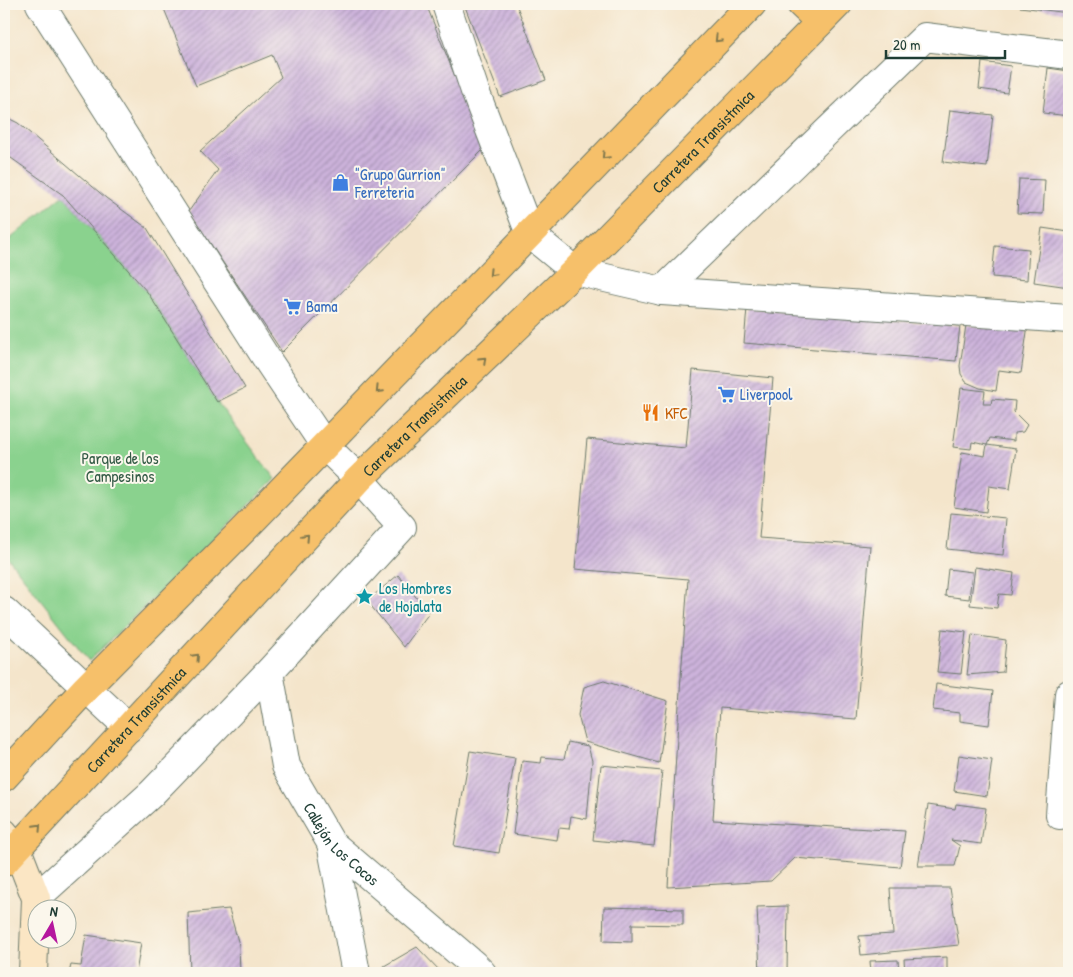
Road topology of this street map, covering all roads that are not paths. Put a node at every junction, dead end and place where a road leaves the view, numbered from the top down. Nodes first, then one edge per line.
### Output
1 (40, 4) edge
2 (446, 4) edge
3 (752, 4) edge
4 (820, 10) edge
5 (1069, 55) edge
6 (530, 234) junction
7 (575, 271) junction
8 (662, 291) junction
9 (1069, 319) edge
10 (325, 446) junction
11 (360, 480) junction
12 (4, 611) edge
13 (269, 672) junction
14 (86, 688) junction
15 (1069, 694) edge
16 (129, 728) junction
17 (4, 777) edge
18 (1060, 815) dead end
19 (331, 843) junction
20 (8, 848) edge
21 (36, 898) junction
22 (33, 973) edge
23 (356, 973) edge
24 (482, 973) edge

1 - 10 street
2 - 6 street
3 -> 6 main road
4 - 7 main road, Carretera Transistmica
5 - 8 street
6 - 7 street
6 -> 10 main road
7 - 8 street
11 -> 7 main road, Carretera Transistmica
8 - 9 street
10 - 11 street
10 - 14 main road
11 - 13 street
16 -> 11 main road, Carretera Transistmica
12 - 14 street
13 - 19 street, Callejón Los Cocos
13 - 21 street
14 - 16 street
14 - 17 main road
15 - 18 street
20 -> 16 main road, Carretera Transistmica
19 - 23 street
19 - 24 street, Callejón Los Cocos
20 - 21 street
21 - 22 street

